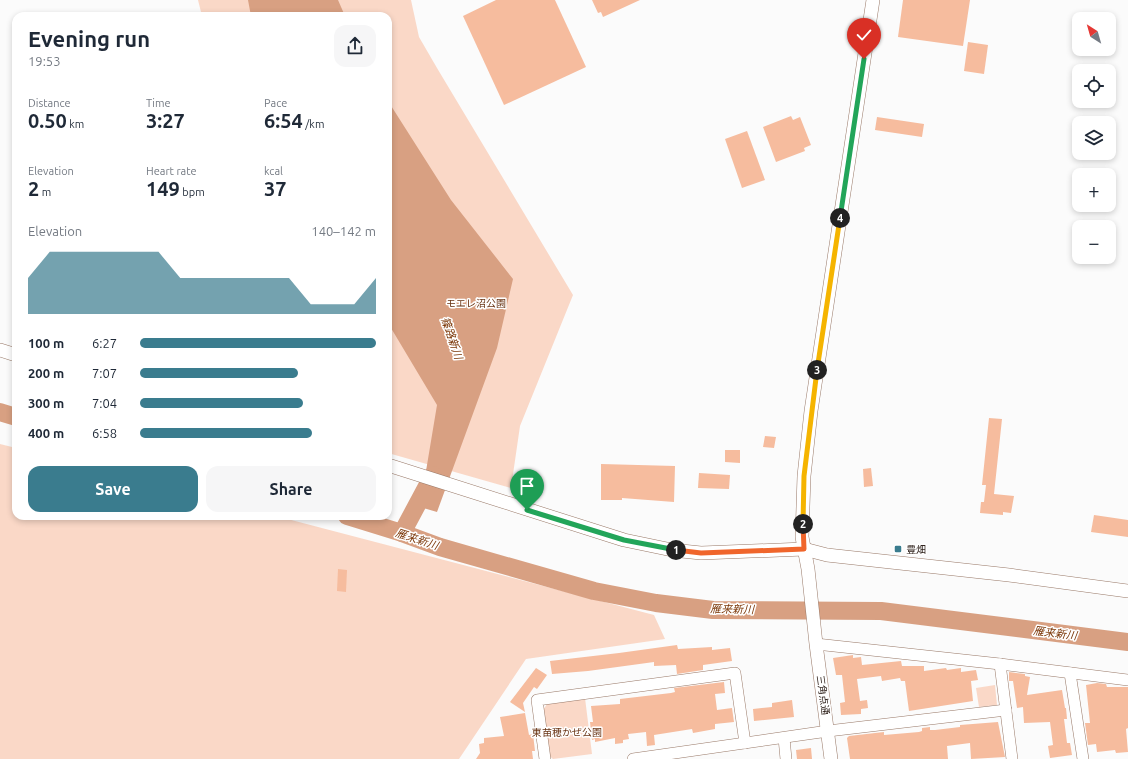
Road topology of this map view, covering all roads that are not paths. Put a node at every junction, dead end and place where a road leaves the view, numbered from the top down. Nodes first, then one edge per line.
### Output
1 (873, 0) edge
2 (0, 350) edge
3 (12, 354) edge
4 (392, 466) edge
5 (804, 549) junction
6 (1128, 591) edge
7 (816, 644) junction
8 (1000, 664) junction
9 (1070, 673) junction
10 (1128, 680) edge
11 (1006, 710) junction
12 (828, 731) junction
13 (784, 738) junction
14 (744, 743) junction
15 (545, 759) edge
16 (633, 759) edge
17 (786, 759) edge
18 (831, 759) edge
19 (1012, 759) edge
20 (1083, 759) edge

1 - 5 street
2 - 3 street
4 - 5 street
5 - 6 street
5 - 7 street, 三角点通
7 - 8 street
7 - 12 street, 三角点通
8 - 9 street
8 - 11 street
9 - 10 street
9 - 20 street
11 - 12 street
11 - 19 street
12 - 13 street
12 - 18 street, 三角点通
13 - 14 street
13 - 17 street
14 - 15 street
14 - 16 street

